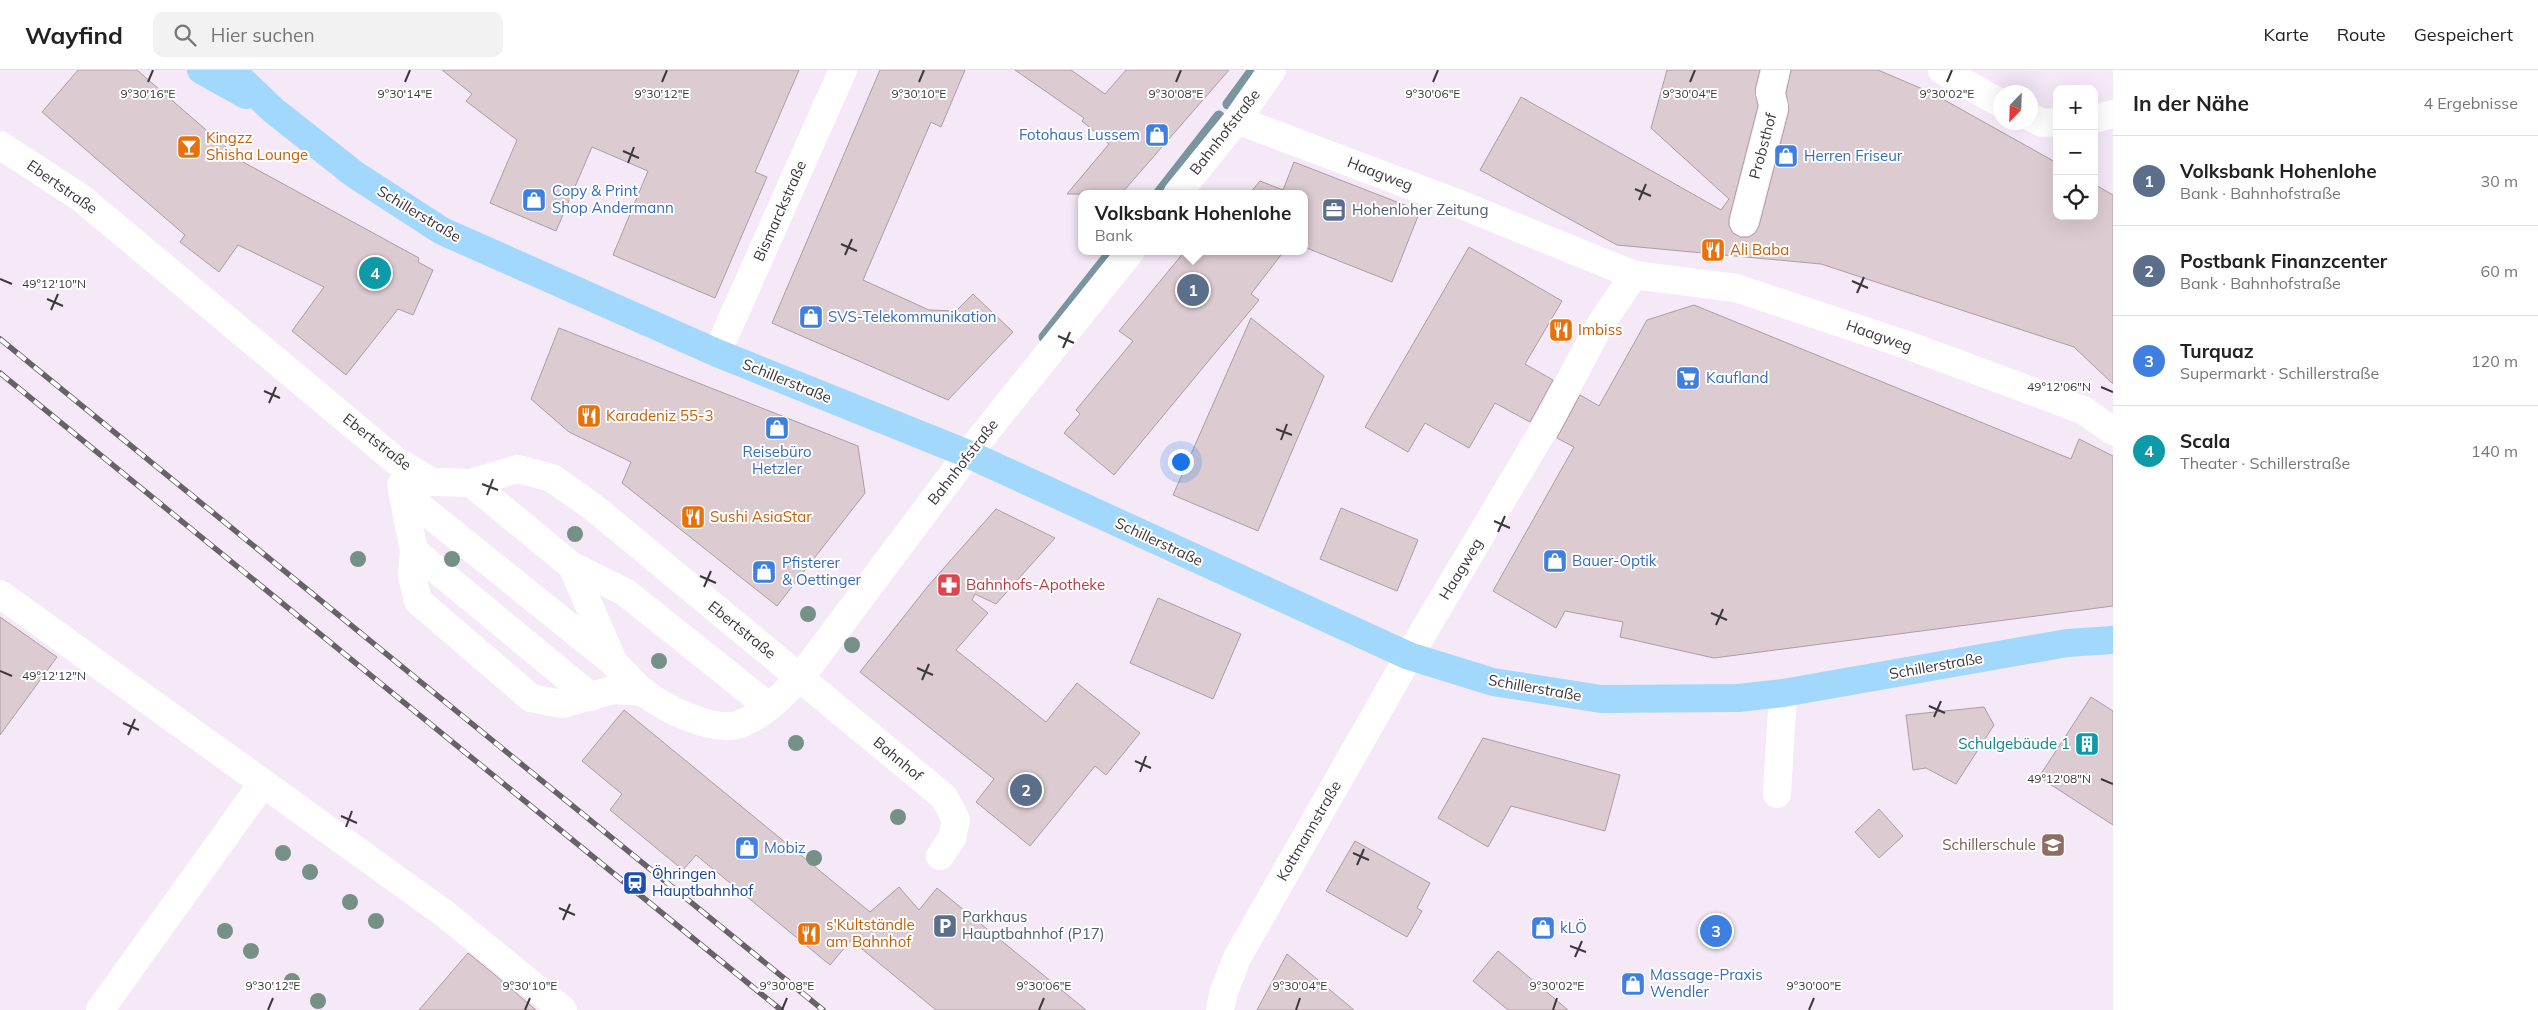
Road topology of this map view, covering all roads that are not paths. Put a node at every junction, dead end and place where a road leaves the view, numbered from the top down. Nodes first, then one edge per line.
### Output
1 (201, 70) edge
2 (231, 70) edge
3 (843, 70) edge
4 (1272, 70) edge
5 (1776, 70) edge
6 (1942, 70) edge
7 (1979, 79) edge
8 (1993, 94) edge
9 (273, 110) junction
10 (2113, 114) edge
11 (2098, 118) edge
12 (1237, 120) junction
13 (2038, 121) edge
14 (2053, 122) edge
15 (0, 145) edge
16 (1180, 190) edge
17 (1744, 222) dead end
18 (1128, 255) edge
19 (1634, 275) junction
20 (717, 353) junction
21 (2113, 431) edge
22 (968, 454) junction
23 (395, 460) junction
24 (471, 483) junction
25 (403, 493) junction
26 (414, 551) junction
27 (572, 566) junction
28 (0, 594) edge
29 (2113, 640) edge
30 (1410, 656) junction
31 (613, 662) junction
32 (800, 678) junction
33 (644, 692) junction
34 (1783, 693) junction
35 (591, 696) junction
36 (769, 707) junction
37 (264, 783) junction
38 (1777, 794) dead end
39 (940, 856) dead end
40 (100, 1010) edge
41 (563, 1010) edge
42 (1220, 1010) edge

1 - 9 main road, Schillerstraße
2 - 9 main road, Schillerstraße
3 - 20 street, Bismarckstraße
4 - 12 street, Bahnhofstraße
5 - 17 street, Probsthof
6 - 7 street
7 - 8 street
9 - 20 main road, Schillerstraße
10 - 11 street
12 - 16 street, Bahnhofstraße
12 - 19 street, Haagweg
13 - 14 street
15 - 23 street, Ebertstraße
18 - 22 street, Bahnhofstraße
19 - 21 street, Haagweg
19 - 30 street, Haagweg
20 - 22 main road, Schillerstraße
22 - 30 main road, Schillerstraße
22 - 32 street, Bahnhofstraße
23 - 24 street, Ebertstraße
23 - 25 street
24 - 27 street
24 - 32 street, Ebertstraße
25 - 26 street
25 - 31 street, Bahnhofstraße
26 - 35 street
26 - 35 street
27 - 31 street
27 - 36 street
28 - 37 street
29 - 34 main road, Schillerstraße
30 - 34 main road, Schillerstraße
30 - 42 street, Kottmannstraße
31 - 33 street, Bahnhofstraße
32 - 36 street, Bahnhofstraße
32 - 39 street, Bahnhof
33 - 35 street
33 - 36 street, Bahnhofstraße
34 - 38 street
37 - 40 street
37 - 41 street

